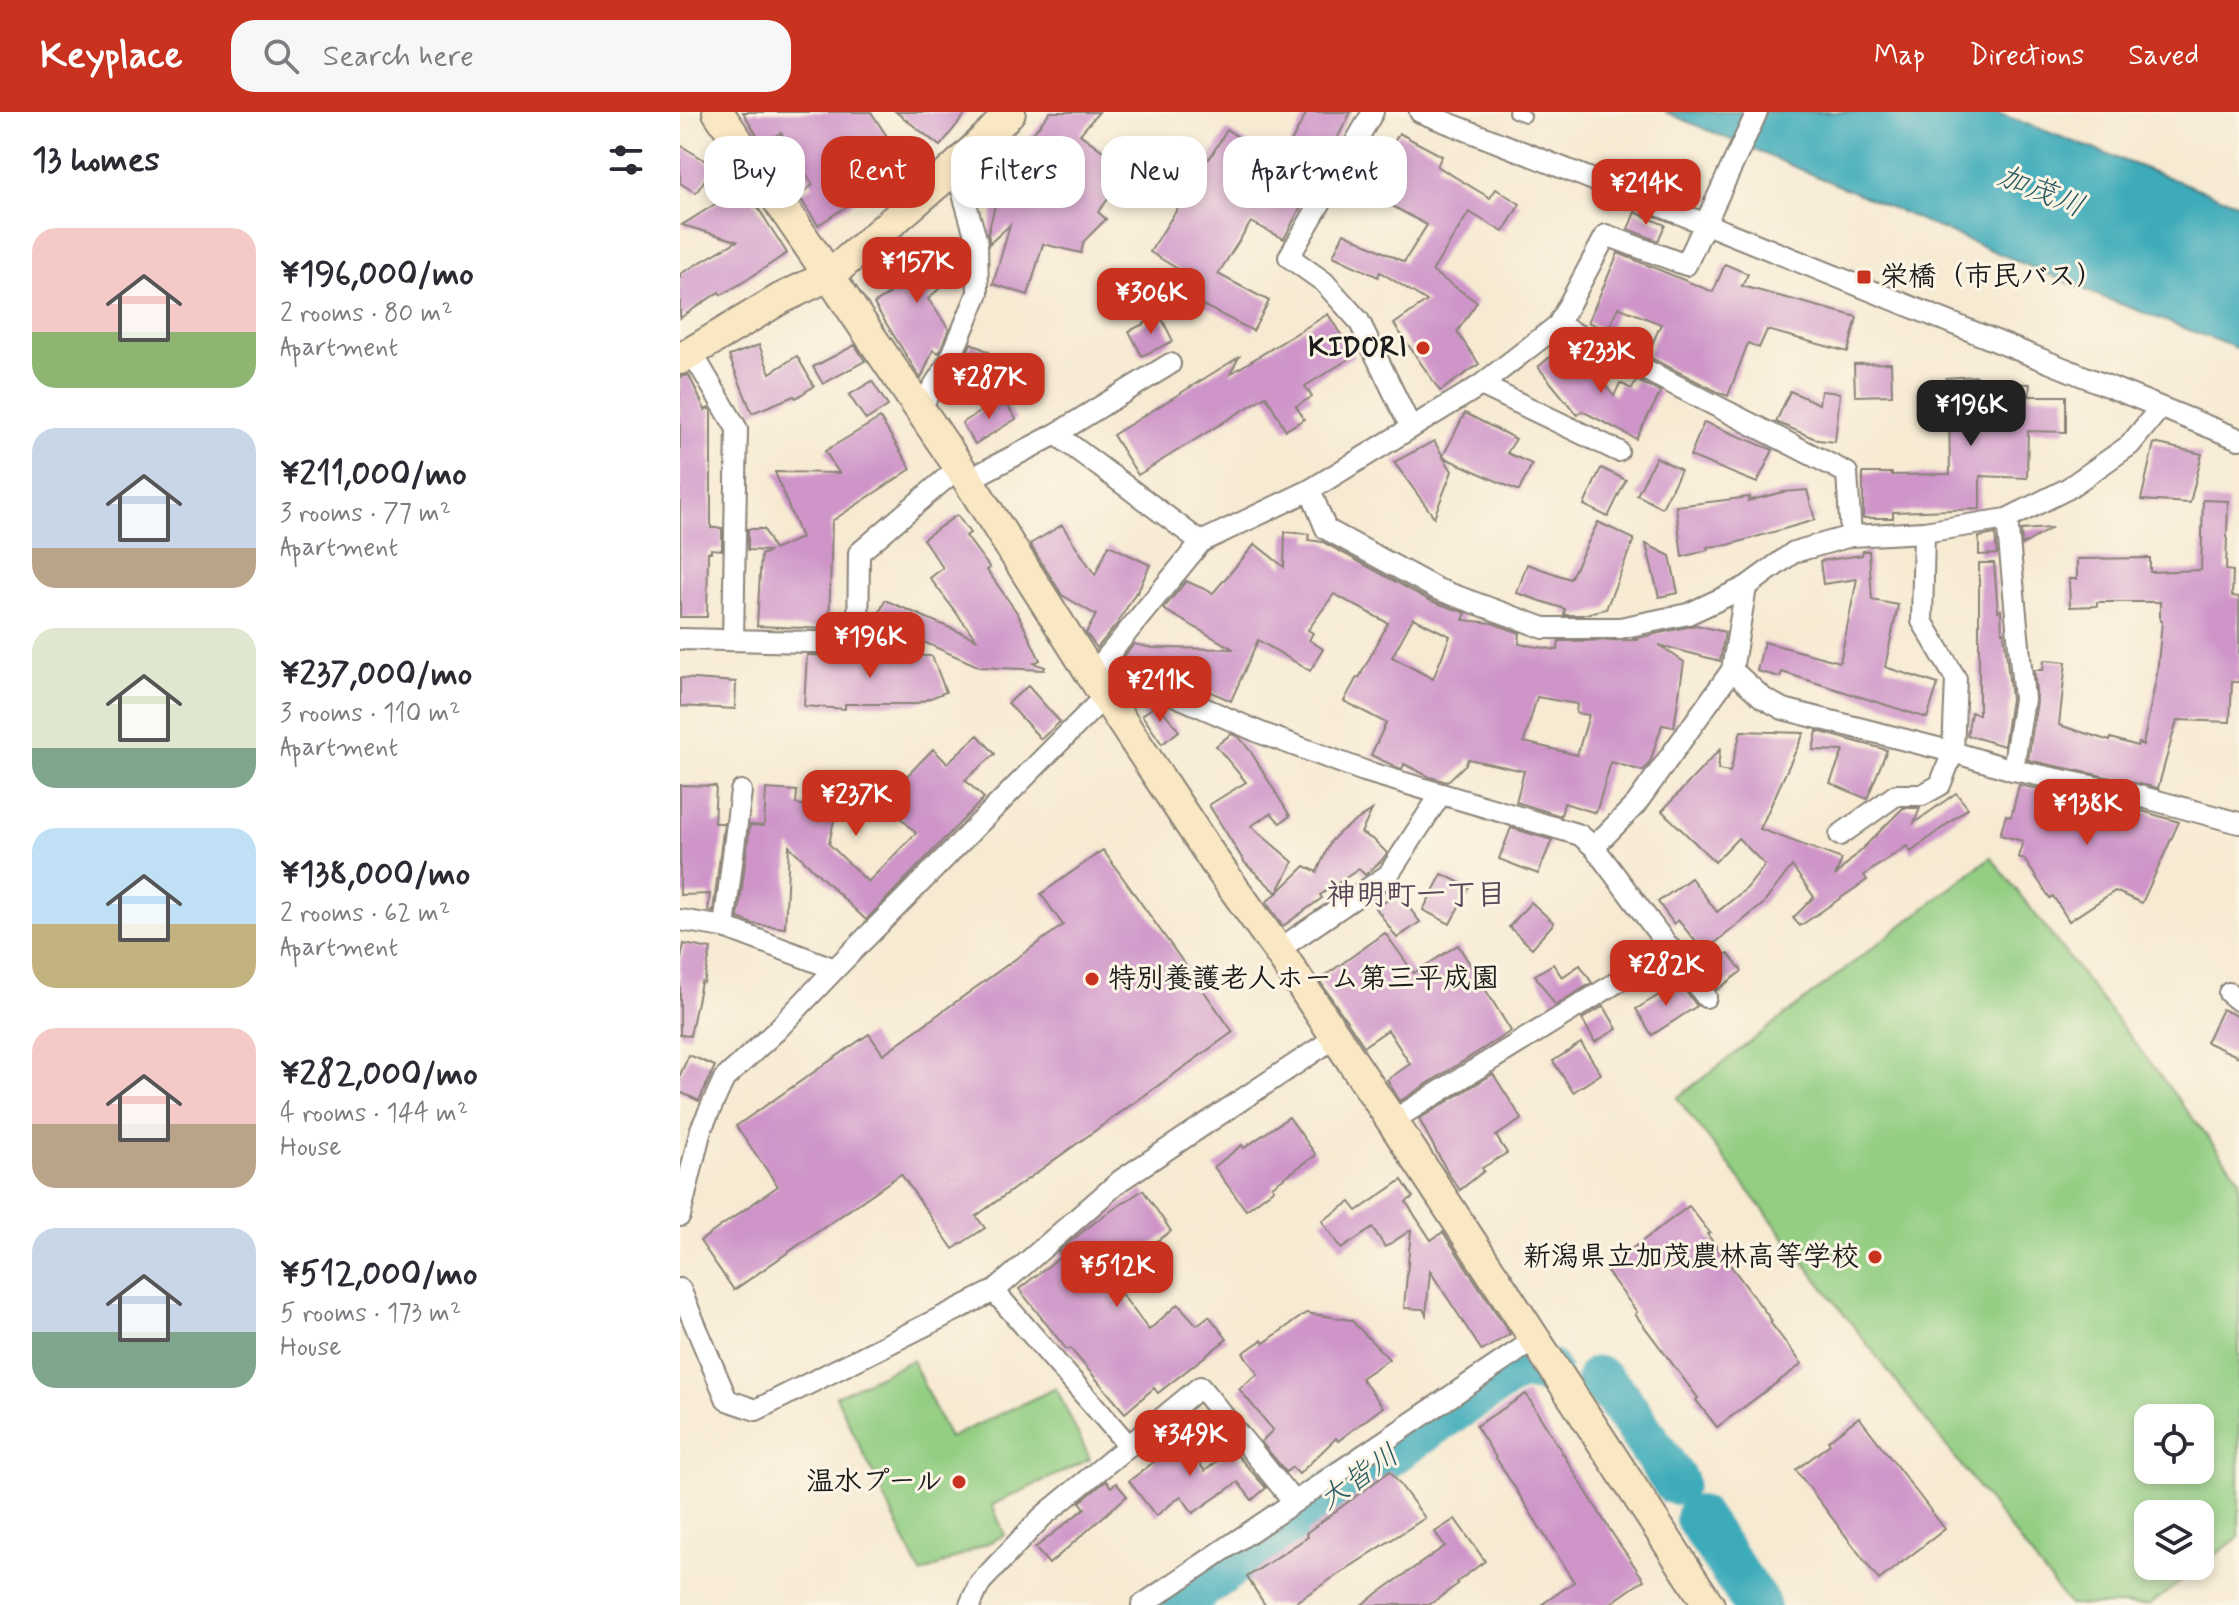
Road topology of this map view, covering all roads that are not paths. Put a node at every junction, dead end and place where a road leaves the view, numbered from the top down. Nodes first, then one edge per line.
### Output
1 (718, 112) edge
2 (1010, 112) edge
3 (1373, 112) edge
4 (1420, 112) edge
5 (1514, 112) edge
6 (1757, 112) edge
7 (1525, 116) dead end
8 (949, 173) junction
9 (1706, 224) junction
10 (830, 275) junction
11 (1558, 325) junction
12 (685, 355) edge
13 (1170, 364) dead end
14 (1481, 385) junction
15 (920, 408) junction
16 (2160, 408) junction
17 (1411, 428) junction
18 (1056, 434) junction
19 (2239, 439) edge
20 (1618, 451) dead end
21 (964, 473) junction
22 (1310, 490) junction
23 (2007, 519) junction
24 (1924, 532) junction
25 (1851, 536) junction
26 (1201, 542) junction
27 (1746, 587) junction
28 (680, 639) edge
29 (733, 640) junction
30 (1732, 670) junction
31 (1099, 685) junction
32 (1953, 752) junction
33 (2013, 770) junction
34 (741, 791) dead end
35 (1441, 794) junction
36 (2239, 823) edge
37 (1840, 835) dead end
38 (1594, 847) junction
39 (680, 920) edge
40 (724, 927) junction
41 (1671, 949) junction
42 (1278, 950) junction
43 (835, 969) junction
44 (1706, 997) dead end
45 (1336, 1037) junction
46 (1392, 1121) junction
47 (680, 1216) edge
48 (680, 1289) edge
49 (994, 1291) junction
50 (1534, 1340) junction
51 (1129, 1446) junction
52 (1294, 1502) junction
53 (970, 1605) edge
54 (1142, 1605) edge
55 (1709, 1605) edge

1 - 10 street
2 - 8 street
3 - 17 street
4 - 9 street
5 - 7 lane
6 - 9 street
8 - 10 street
8 - 15 street
9 - 11 street
9 - 16 street
10 - 12 street
10 - 15 street
11 - 14 street
11 - 25 street
12 - 29 street
13 - 18 street
14 - 17 street
14 - 20 street
15 - 21 street
16 - 19 street
16 - 23 street
17 - 22 street
18 - 21 street
18 - 26 street
21 - 29 street
21 - 31 street
22 - 26 street
22 - 27 street
23 - 24 street
23 - 33 street
24 - 25 street
24 - 32 street
25 - 27 street
26 - 31 street
27 - 30 street
28 - 29 street
30 - 32 street
30 - 38 street
31 - 35 street
31 - 42 street
31 - 43 street
32 - 33 street
32 - 37 street
33 - 36 street
34 - 40 street
35 - 38 street
35 - 42 street
38 - 41 street
39 - 40 street
40 - 43 street
41 - 44 street
41 - 46 street
42 - 45 street
43 - 47 street
45 - 46 street
45 - 49 street
46 - 50 street
48 - 49 street
49 - 51 street
50 - 52 street
50 - 55 street
51 - 52 street
51 - 53 street
52 - 54 street

